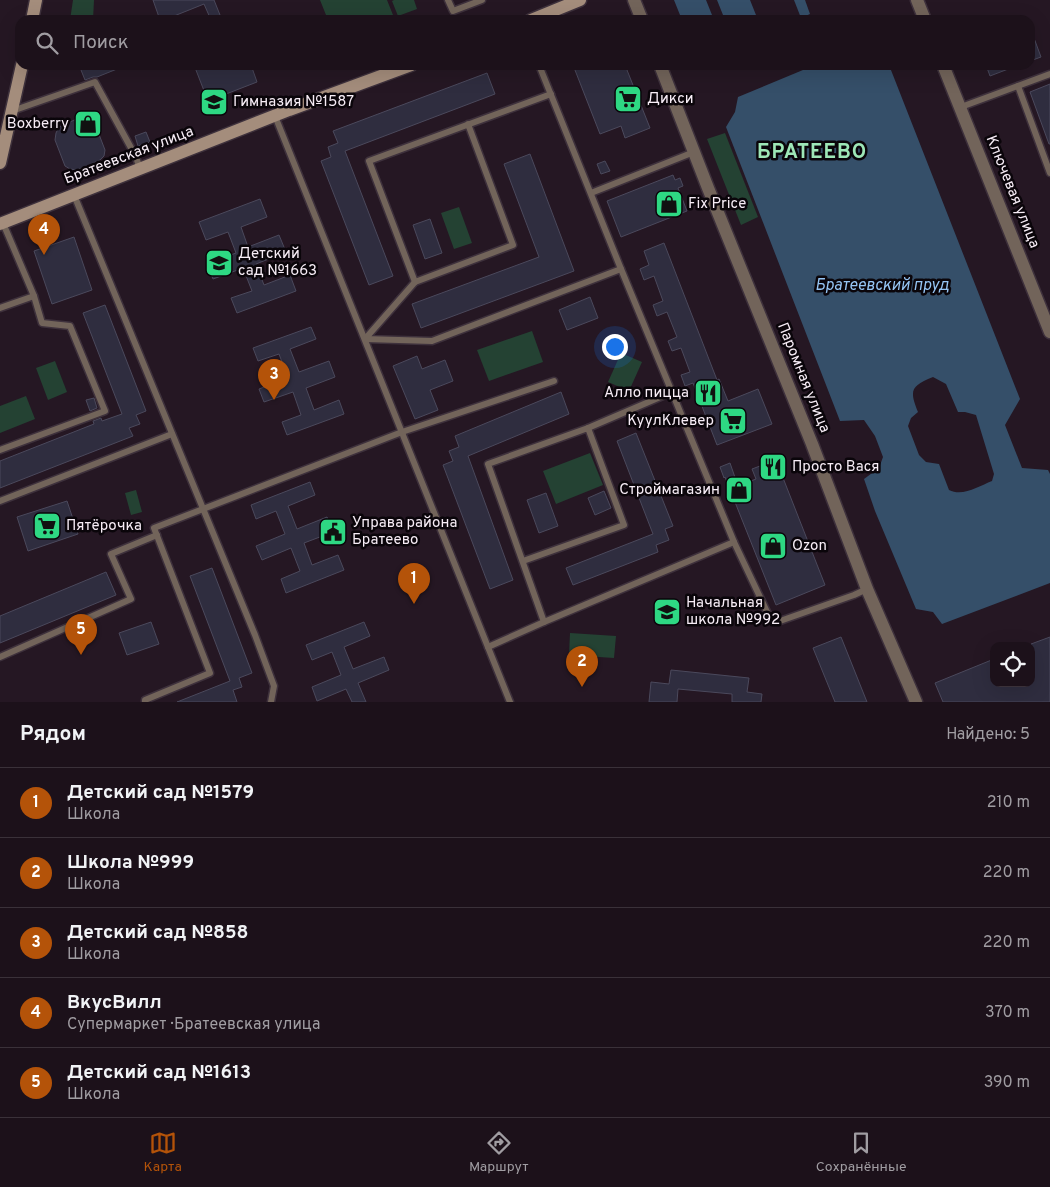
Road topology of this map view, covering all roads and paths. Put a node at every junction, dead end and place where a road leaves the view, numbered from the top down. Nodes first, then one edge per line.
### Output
1 (36, 0) edge
2 (448, 0) edge
3 (482, 0) edge
4 (580, 0) edge
5 (634, 0) edge
6 (917, 0) edge
7 (558, 4) edge
8 (33, 15) edge
9 (539, 15) edge
10 (640, 15) edge
11 (923, 15) edge
12 (21, 70) edge
13 (398, 70) edge
14 (541, 70) edge
15 (662, 70) edge
16 (945, 70) edge
17 (1050, 74) edge
18 (1018, 86) junction
19 (551, 94) junction
20 (961, 107) junction
21 (12, 111) junction
22 (275, 116) junction
23 (468, 124) junction
24 (694, 152) junction
25 (0, 159) edge
26 (140, 169) junction
27 (1050, 173) edge
28 (590, 193) junction
29 (74, 195) junction
30 (1, 223) edge
31 (621, 269) junction
32 (415, 282) junction
33 (34, 296) junction
34 (0, 308) edge
35 (1050, 332) edge
36 (365, 339) junction
37 (554, 381) dead end
38 (672, 392) junction
39 (588, 428) junction
40 (402, 432) junction
41 (172, 434) junction
42 (0, 450) edge
43 (0, 501) edge
44 (203, 509) junction
45 (157, 535) junction
46 (734, 542) junction
47 (523, 561) junction
48 (867, 589) junction
49 (544, 622) junction
50 (488, 647) junction
51 (0, 657) edge
52 (146, 702) edge
53 (271, 702) edge
54 (510, 702) edge
55 (916, 702) edge

1 - 8 street
2 - 3 lane
4 - 7 street
5 - 10 street
6 - 11 street
7 - 9 street
12 - 21 street
13 - 22 street, Братеевская улица
14 - 19 lane
15 - 24 street, Паромная улица
16 - 20 street, Ключевая улица
17 - 18 lane
18 - 20 lane
18 - 27 lane
19 - 23 lane
19 - 28 lane
20 - 35 street, Ключевая улица
21 - 25 street
21 - 26 lane
22 - 26 street, Братеевская улица
22 - 36 lane
23 - 32 lane
23 - 32 lane
24 - 28 lane
24 - 48 street, Паромная улица
26 - 29 street, Братеевская улица
28 - 31 lane
29 - 30 street, Братеевская улица
29 - 41 lane
30 - 33 lane
31 - 36 lane
31 - 38 lane
32 - 36 lane
33 - 34 lane
33 - 42 lane
36 - 40 lane
37 - 40 lane
38 - 39 lane
38 - 46 lane
39 - 47 lane
39 - 47 lane
40 - 44 lane
40 - 50 lane
41 - 43 lane
41 - 44 lane
44 - 45 lane
44 - 53 lane
45 - 51 lane
45 - 52 lane
46 - 48 lane
46 - 49 lane
47 - 49 lane
48 - 55 street, Паромная улица
49 - 50 lane
50 - 54 lane

